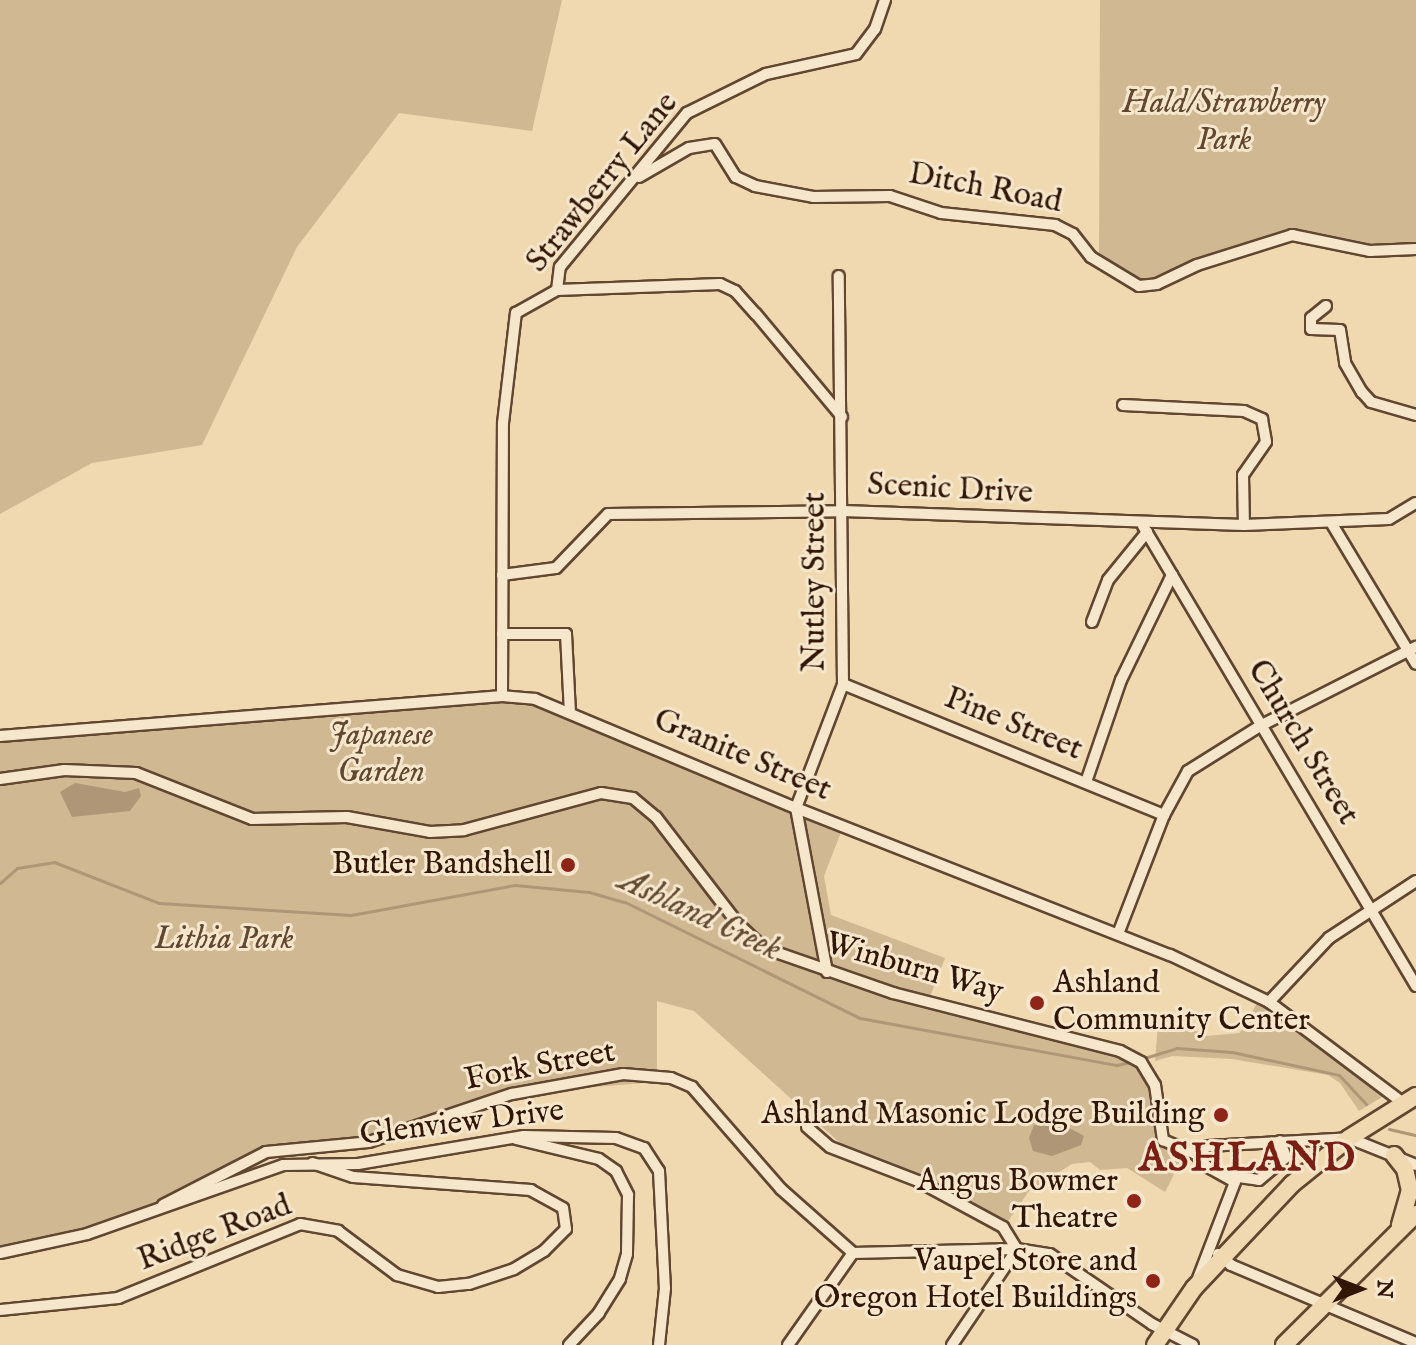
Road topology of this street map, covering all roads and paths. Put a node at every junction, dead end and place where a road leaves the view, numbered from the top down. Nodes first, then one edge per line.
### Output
1 (885, 0) edge
2 (639, 177) junction
3 (1416, 249) edge
4 (839, 276) dead end
5 (557, 290) junction
6 (1326, 306) dead end
7 (1123, 405) dead end
8 (1416, 415) edge
9 (842, 417) junction
10 (1416, 503) edge
11 (843, 511) junction
12 (1403, 514) junction
13 (1416, 516) edge
14 (1332, 524) junction
15 (1244, 525) junction
16 (1145, 529) junction
17 (502, 575) junction
18 (1172, 575) junction
19 (1092, 622) dead end
20 (502, 634) junction
21 (1412, 649) edge
22 (1416, 664) edge
23 (843, 684) junction
24 (502, 696) junction
25 (570, 712) junction
26 (1260, 726) junction
27 (0, 736) edge
28 (0, 779) edge
29 (1086, 782) junction
30 (796, 808) junction
31 (1164, 815) junction
32 (1416, 881) edge
33 (1371, 909) junction
34 (1118, 934) junction
35 (827, 972) junction
36 (1416, 986) edge
37 (1269, 1002) junction
38 (1410, 1100) edge
39 (807, 1127) dead end
40 (512, 1138) junction
41 (1349, 1138) junction
42 (1280, 1141) junction
43 (1196, 1154) junction
44 (1394, 1155) junction
45 (312, 1163) junction
46 (1416, 1165) edge
47 (1231, 1176) junction
48 (163, 1205) junction
49 (1416, 1214) edge
50 (1398, 1231) junction
51 (1213, 1236) junction
52 (1017, 1249) junction
53 (0, 1253) edge
54 (853, 1253) junction
55 (1222, 1258) junction
56 (1194, 1288) junction
57 (1323, 1305) junction
58 (0, 1310) edge
59 (1160, 1338) edge
60 (1416, 1343) edge
61 (569, 1345) edge
62 (659, 1345) edge
63 (788, 1345) edge
64 (952, 1345) edge
65 (1193, 1345) edge
66 (1284, 1345) edge

1 - 2 street, Strawberry Lane
2 - 3 street, Ditch Road
2 - 5 street, Strawberry Lane
4 - 9 street, Nutley Street
5 - 9 street
5 - 17 street, Strawberry Lane
6 - 8 street
7 - 15 street
9 - 11 street, Nutley Street
10 - 12 street
11 - 16 street, Scenic Drive
11 - 17 street, Scenic Drive
11 - 23 street, Nutley Street
12 - 13 street, Scenic Drive
12 - 14 street, Scenic Drive
14 - 15 street, Scenic Drive
14 - 21 street
15 - 16 street, Scenic Drive
16 - 18 street, Church Street
16 - 19 street
17 - 20 street, Strawberry Lane
18 - 26 street, Church Street
18 - 29 street
20 - 24 street, Strawberry Lane
20 - 25 street
21 - 22 street
21 - 26 street
23 - 29 street, Pine Street
23 - 30 street, Nutley Street
24 - 25 street, Granite Street
24 - 27 street, Granite Street
25 - 30 street, Granite Street
26 - 31 street
26 - 33 street, Church Street
28 - 35 street, Winburn Way
29 - 31 street, Pine Street
30 - 34 street, Granite Street
30 - 35 street
31 - 34 street
32 - 33 street
33 - 36 street, Church Street
33 - 37 street
34 - 37 street, Granite Street
35 - 43 street, Winburn Way
37 - 38 street, Granite Street
38 - 41 main road
39 - 52 street
40 - 45 street, Glenview Drive
40 - 61 street
40 - 62 street, Glenview Drive
41 - 42 street
41 - 44 street
41 - 55 main road
42 - 43 street
42 - 47 street
43 - 47 street, Winburn Way
44 - 46 street
44 - 50 main road
45 - 48 street, Glenview Drive
45 - 58 street, Ridge Road
47 - 51 street
48 - 53 street, Glenview Drive
48 - 54 street, Fork Street
49 - 50 main road
50 - 57 main road
51 - 55 street
51 - 56 street
52 - 54 street
52 - 59 street
52 - 64 street
54 - 63 street
55 - 56 main road
55 - 57 street
56 - 59 main road
57 - 60 street
57 - 66 main road
59 - 65 street

